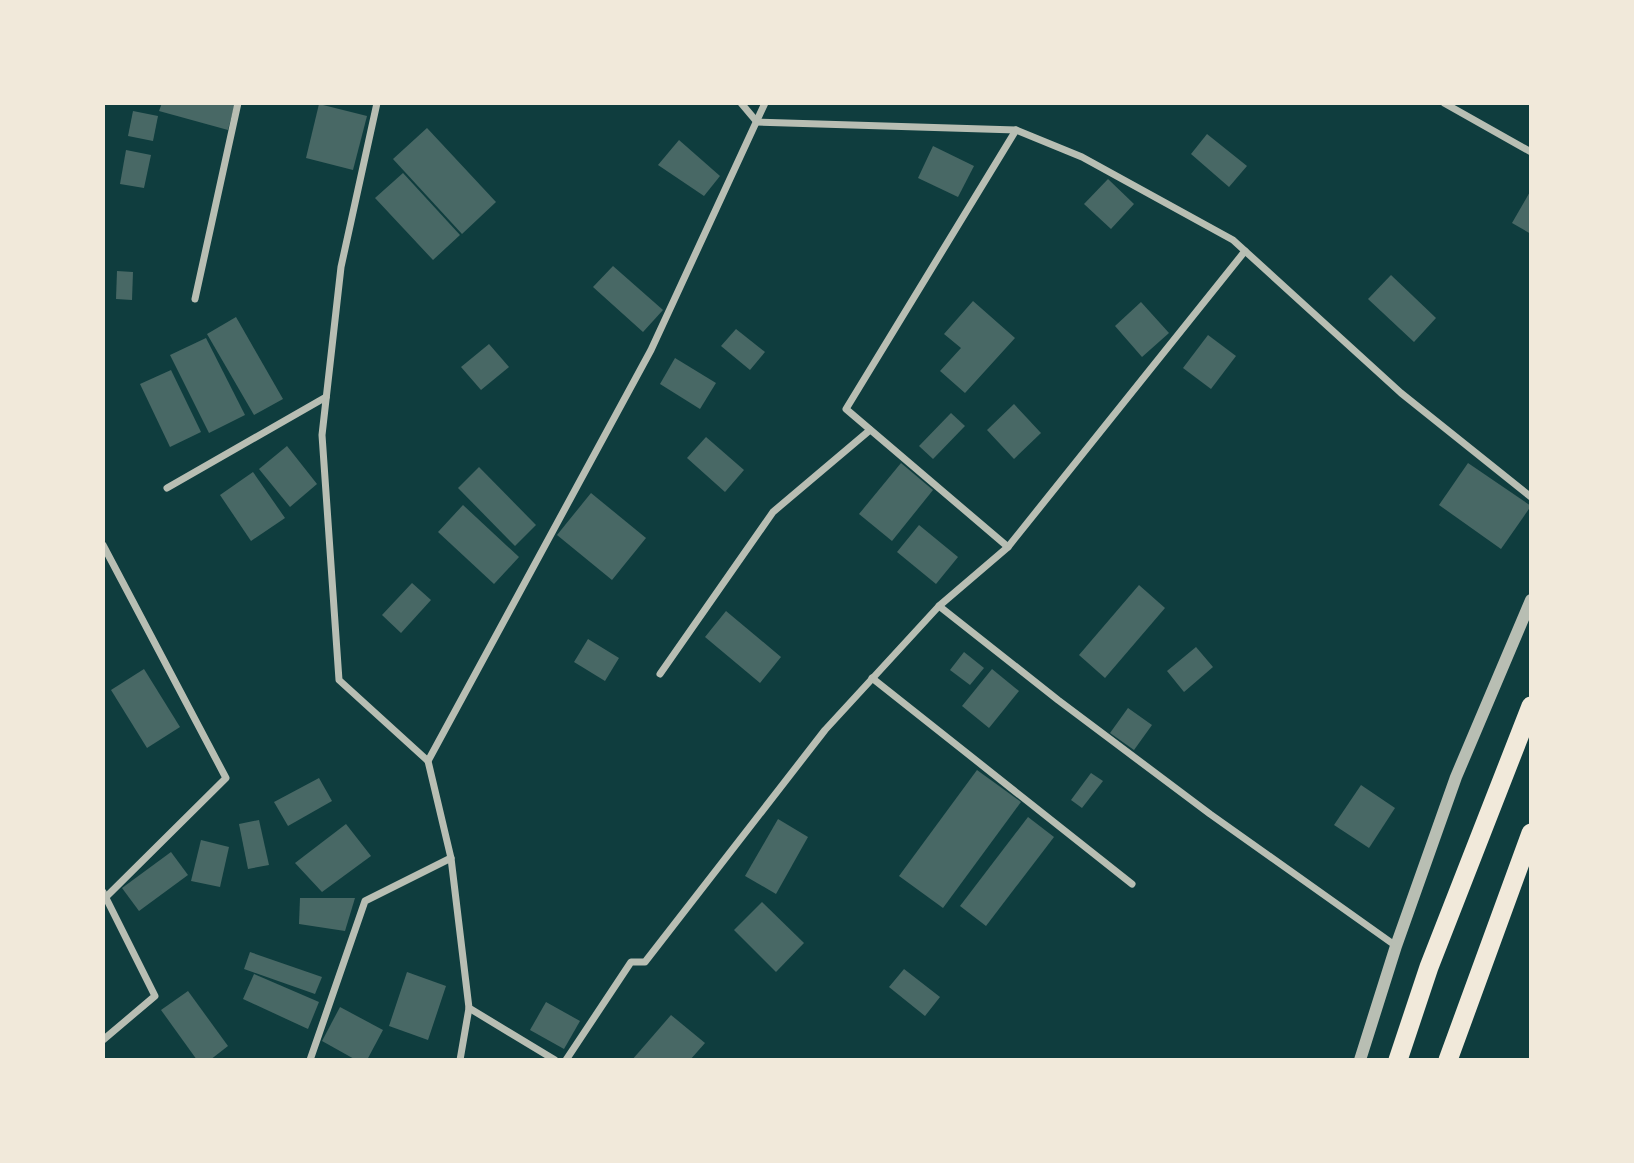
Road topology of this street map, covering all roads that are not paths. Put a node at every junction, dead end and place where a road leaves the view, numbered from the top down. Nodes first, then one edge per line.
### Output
1 (238, 103) edge
2 (377, 103) edge
3 (741, 103) edge
4 (765, 103) edge
5 (1444, 103) edge
6 (757, 122) junction
7 (1016, 130) junction
8 (1531, 152) edge
9 (1245, 251) junction
10 (195, 299) dead end
11 (326, 397) junction
12 (870, 430) junction
13 (167, 488) dead end
14 (1531, 497) edge
15 (103, 545) edge
16 (1008, 547) junction
17 (1531, 600) edge
18 (939, 606) junction
19 (660, 674) dead end
20 (872, 678) junction
21 (1531, 706) edge
22 (428, 761) junction
23 (1531, 833) edge
24 (451, 858) junction
25 (1132, 884) dead end
26 (105, 895) edge
27 (1396, 946) junction
28 (469, 1008) junction
29 (103, 1040) edge
30 (310, 1060) edge
31 (460, 1060) edge
32 (555, 1060) edge
33 (566, 1060) edge
34 (1360, 1060) edge
35 (1398, 1060) edge
36 (1448, 1060) edge

1 - 10 street
2 - 11 street
3 - 6 street
4 - 6 street
5 - 8 street
6 - 7 street
6 - 22 street
7 - 9 street
7 - 12 street
9 - 14 street
9 - 16 street
11 - 13 street
11 - 22 street
12 - 16 street
12 - 19 street
15 - 26 street
16 - 18 street
17 - 27 street
18 - 20 street
18 - 27 street
20 - 25 street
20 - 33 street
21 - 35 highway
22 - 24 street
23 - 36 highway
24 - 28 street
24 - 30 street
26 - 29 street
27 - 34 street
28 - 31 street
28 - 32 street

